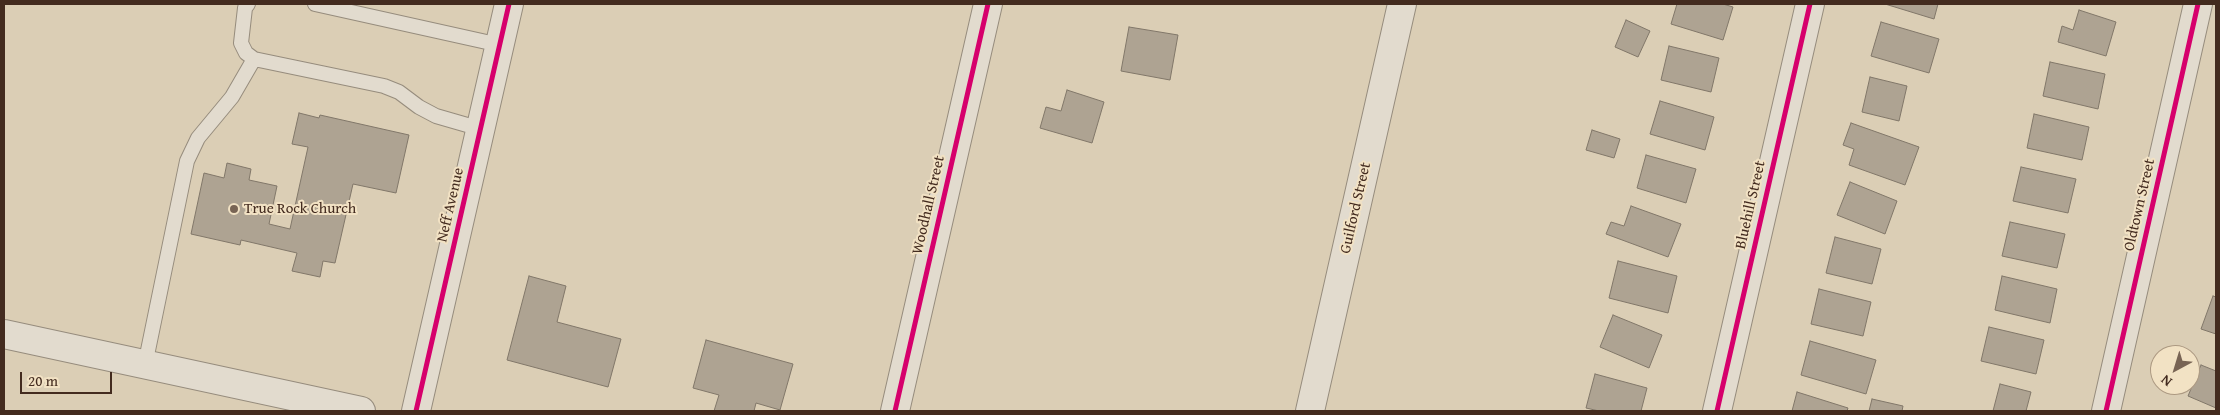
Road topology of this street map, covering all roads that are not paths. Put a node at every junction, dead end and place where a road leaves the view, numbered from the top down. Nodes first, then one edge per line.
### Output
1 (248, 4) edge
2 (315, 4) edge
3 (509, 4) edge
4 (988, 4) edge
5 (1402, 4) edge
6 (1810, 4) edge
7 (2198, 4) edge
8 (500, 45) junction
9 (254, 59) junction
10 (481, 129) junction
11 (4, 334) edge
12 (145, 365) junction
13 (361, 411) edge
14 (416, 411) edge
15 (895, 411) edge
16 (1310, 411) edge
17 (1717, 411) edge
18 (2106, 411) edge

1 - 9 lane
2 - 8 lane
3 - 8 street, Neff Avenue
4 - 15 street, Woodhall Street
5 - 16 street, Guilford Street
6 - 17 street, Bluehill Street
7 - 18 street, Oldtown Street
8 - 10 street, Neff Avenue
9 - 10 lane
9 - 12 lane
10 - 14 street, Neff Avenue
11 - 12 street
12 - 13 street

